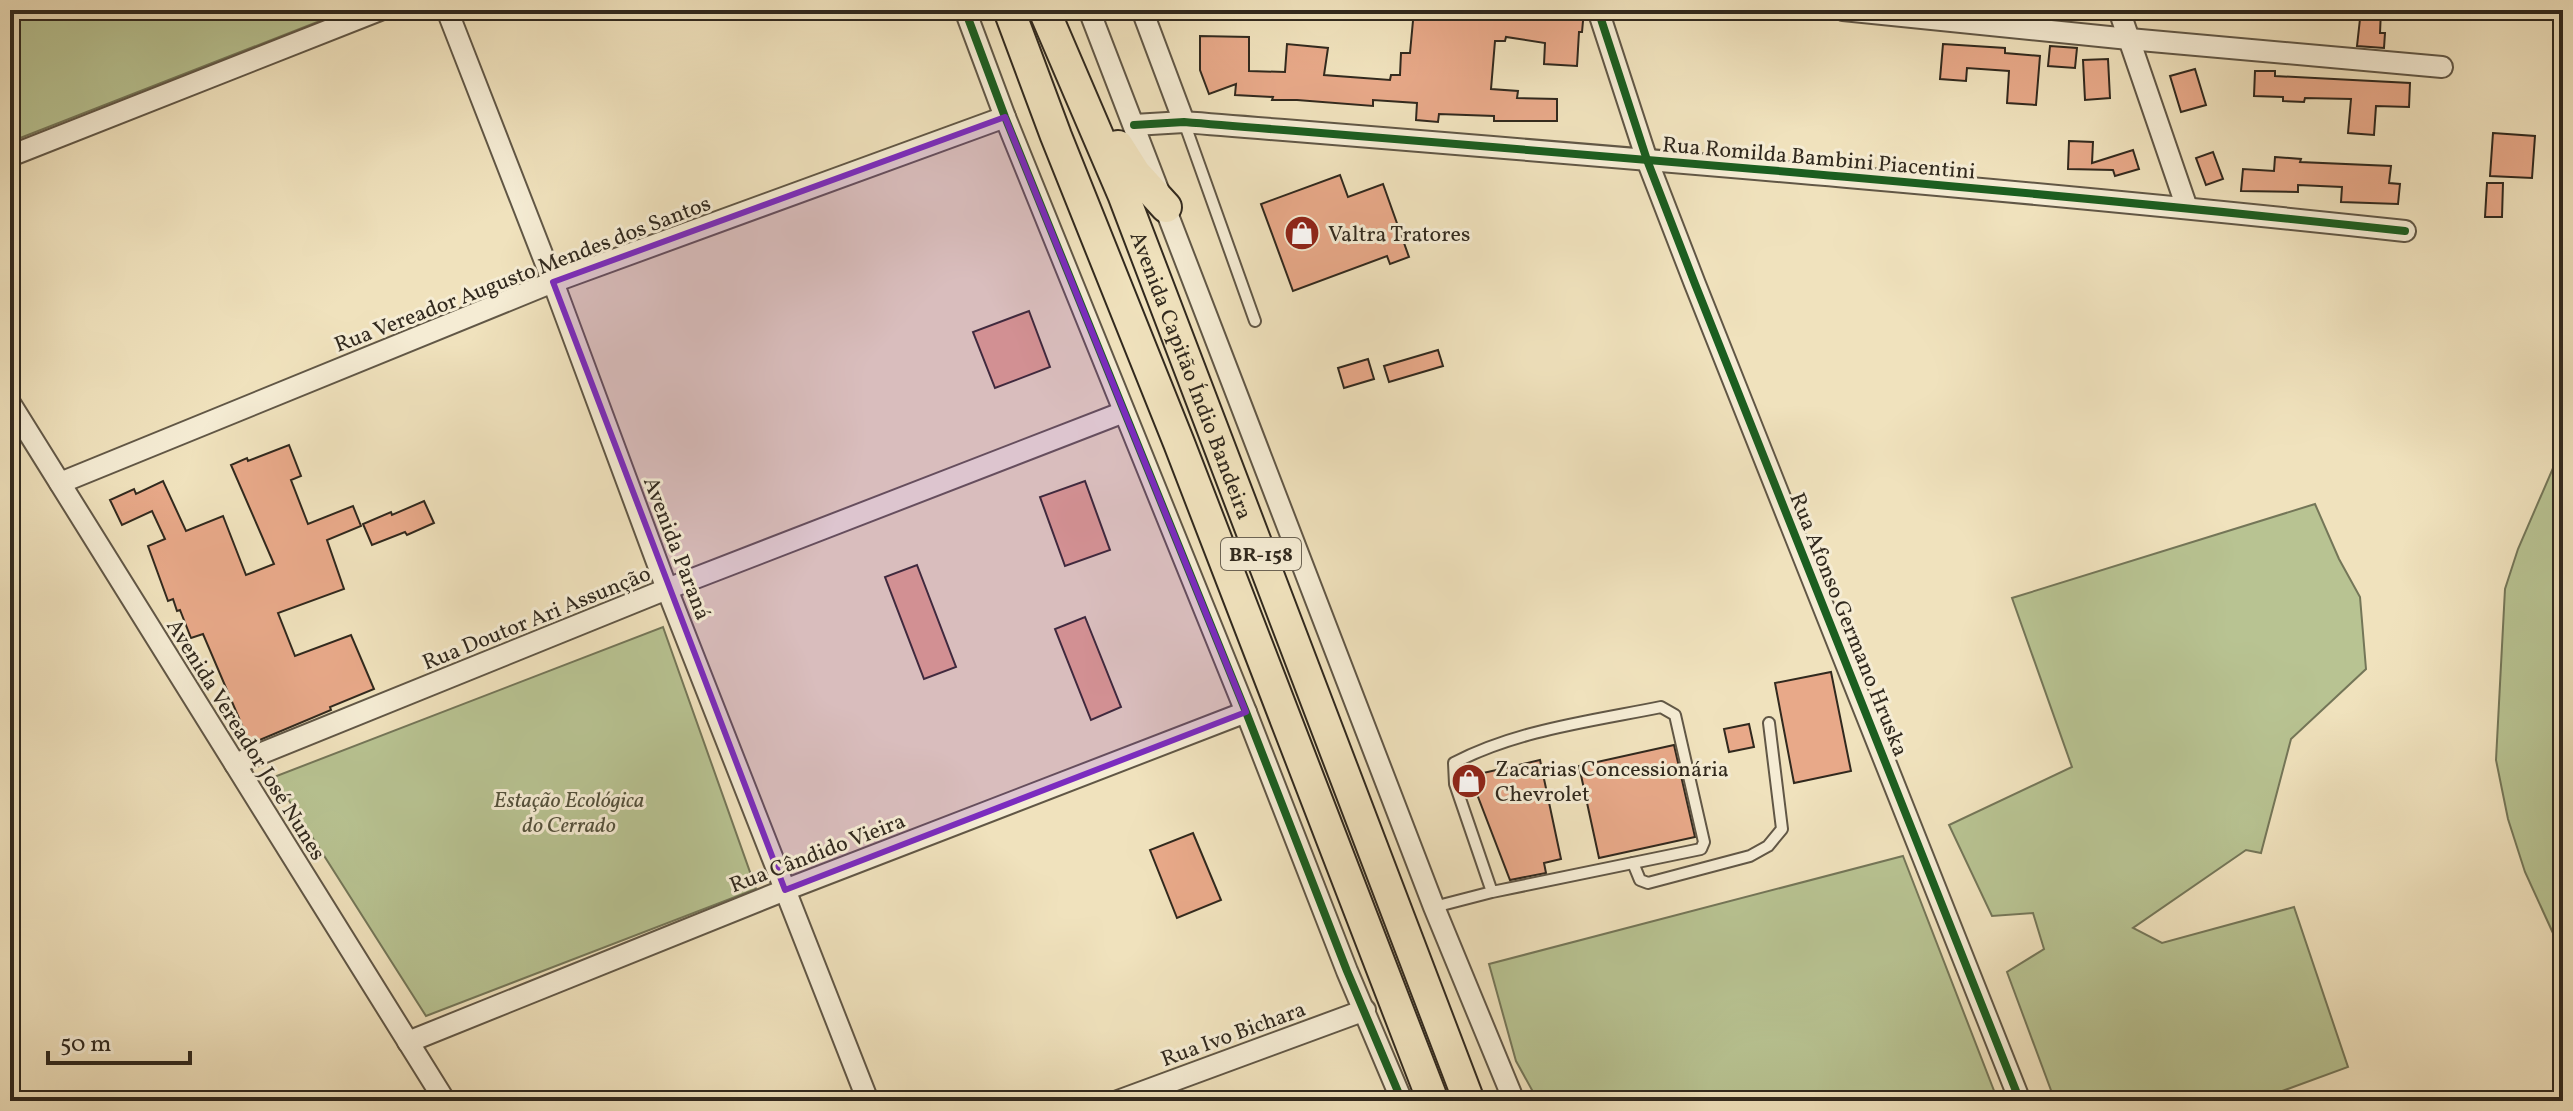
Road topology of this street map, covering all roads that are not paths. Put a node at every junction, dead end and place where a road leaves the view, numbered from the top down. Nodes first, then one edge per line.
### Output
1 (380, 10) edge
2 (447, 10) edge
3 (965, 10) edge
4 (1009, 10) edge
5 (1044, 10) edge
6 (1089, 10) edge
7 (1142, 10) edge
8 (1598, 10) edge
9 (1843, 10) edge
10 (2119, 10) edge
11 (2129, 39) junction
12 (1062, 53) junction
13 (2442, 67) dead end
14 (1005, 117) junction
15 (1184, 122) junction
16 (1134, 125) junction
17 (10, 156) edge
18 (1647, 160) junction
19 (1166, 207) junction
20 (2187, 208) junction
21 (2405, 231) dead end
22 (553, 282) junction
23 (1255, 321) dead end
24 (10, 403) edge
25 (1124, 412) junction
26 (60, 483) junction
27 (667, 589) junction
28 (1246, 712) junction
29 (1769, 723) dead end
30 (235, 764) junction
31 (1633, 863) junction
32 (785, 890) junction
33 (1492, 892) junction
34 (1434, 907) junction
35 (1365, 1010) junction
36 (408, 1042) junction
37 (445, 1101) edge
38 (868, 1101) edge
39 (1118, 1101) edge
40 (1402, 1101) edge
41 (1433, 1101) edge
42 (1469, 1101) edge
43 (1514, 1101) edge
44 (2020, 1101) edge

1 - 17 street
2 - 22 street, Avenida Paraná
3 - 14 street
4 - 41 main road, Avenida Capitão Índio Bandeira
5 - 12 main road, Avenida Capitão Índio Bandeira / BR-158
6 - 16 street
7 - 15 street
8 - 18 street, Rua Afonso Germano Hruska
9 - 11 street
10 - 11 street
11 - 13 street
11 - 20 street
12 - 19 main road
12 - 42 main road, Avenida Capitão Índio Bandeira / BR-158
14 - 22 street, Rua Vereador Augusto Mendes dos Santos
14 - 25 street
15 - 16 street, Rua Romilda Bambini Piacentini
15 - 18 street, Rua Romilda Bambini Piacentini
15 - 23 lane
16 - 19 street
18 - 20 street, Rua Romilda Bambini Piacentini
18 - 44 street, Rua Afonso Germano Hruska
19 - 34 street
20 - 21 street, Rua Romilda Bambini Piacentini
22 - 26 street, Rua Vereador Augusto Mendes dos Santos
22 - 27 street, Avenida Paraná
24 - 26 street, Avenida Vereador José Nunes
25 - 27 street, Rua Doutor Ari Assunção
25 - 28 street
26 - 30 street, Avenida Vereador José Nunes
27 - 30 street, Rua Doutor Ari Assunção
27 - 32 street, Avenida Paraná
28 - 32 street, Rua Cândido Vieira
28 - 35 street
29 - 31 lane
30 - 36 street, Avenida Vereador José Nunes
31 - 33 lane
31 - 33 lane
32 - 36 street, Rua Cândido Vieira
32 - 38 street, Avenida Paraná
33 - 34 lane
34 - 43 street
35 - 39 street, Rua Ivo Bichara
35 - 40 street
36 - 37 street, Avenida Vereador José Nunes

